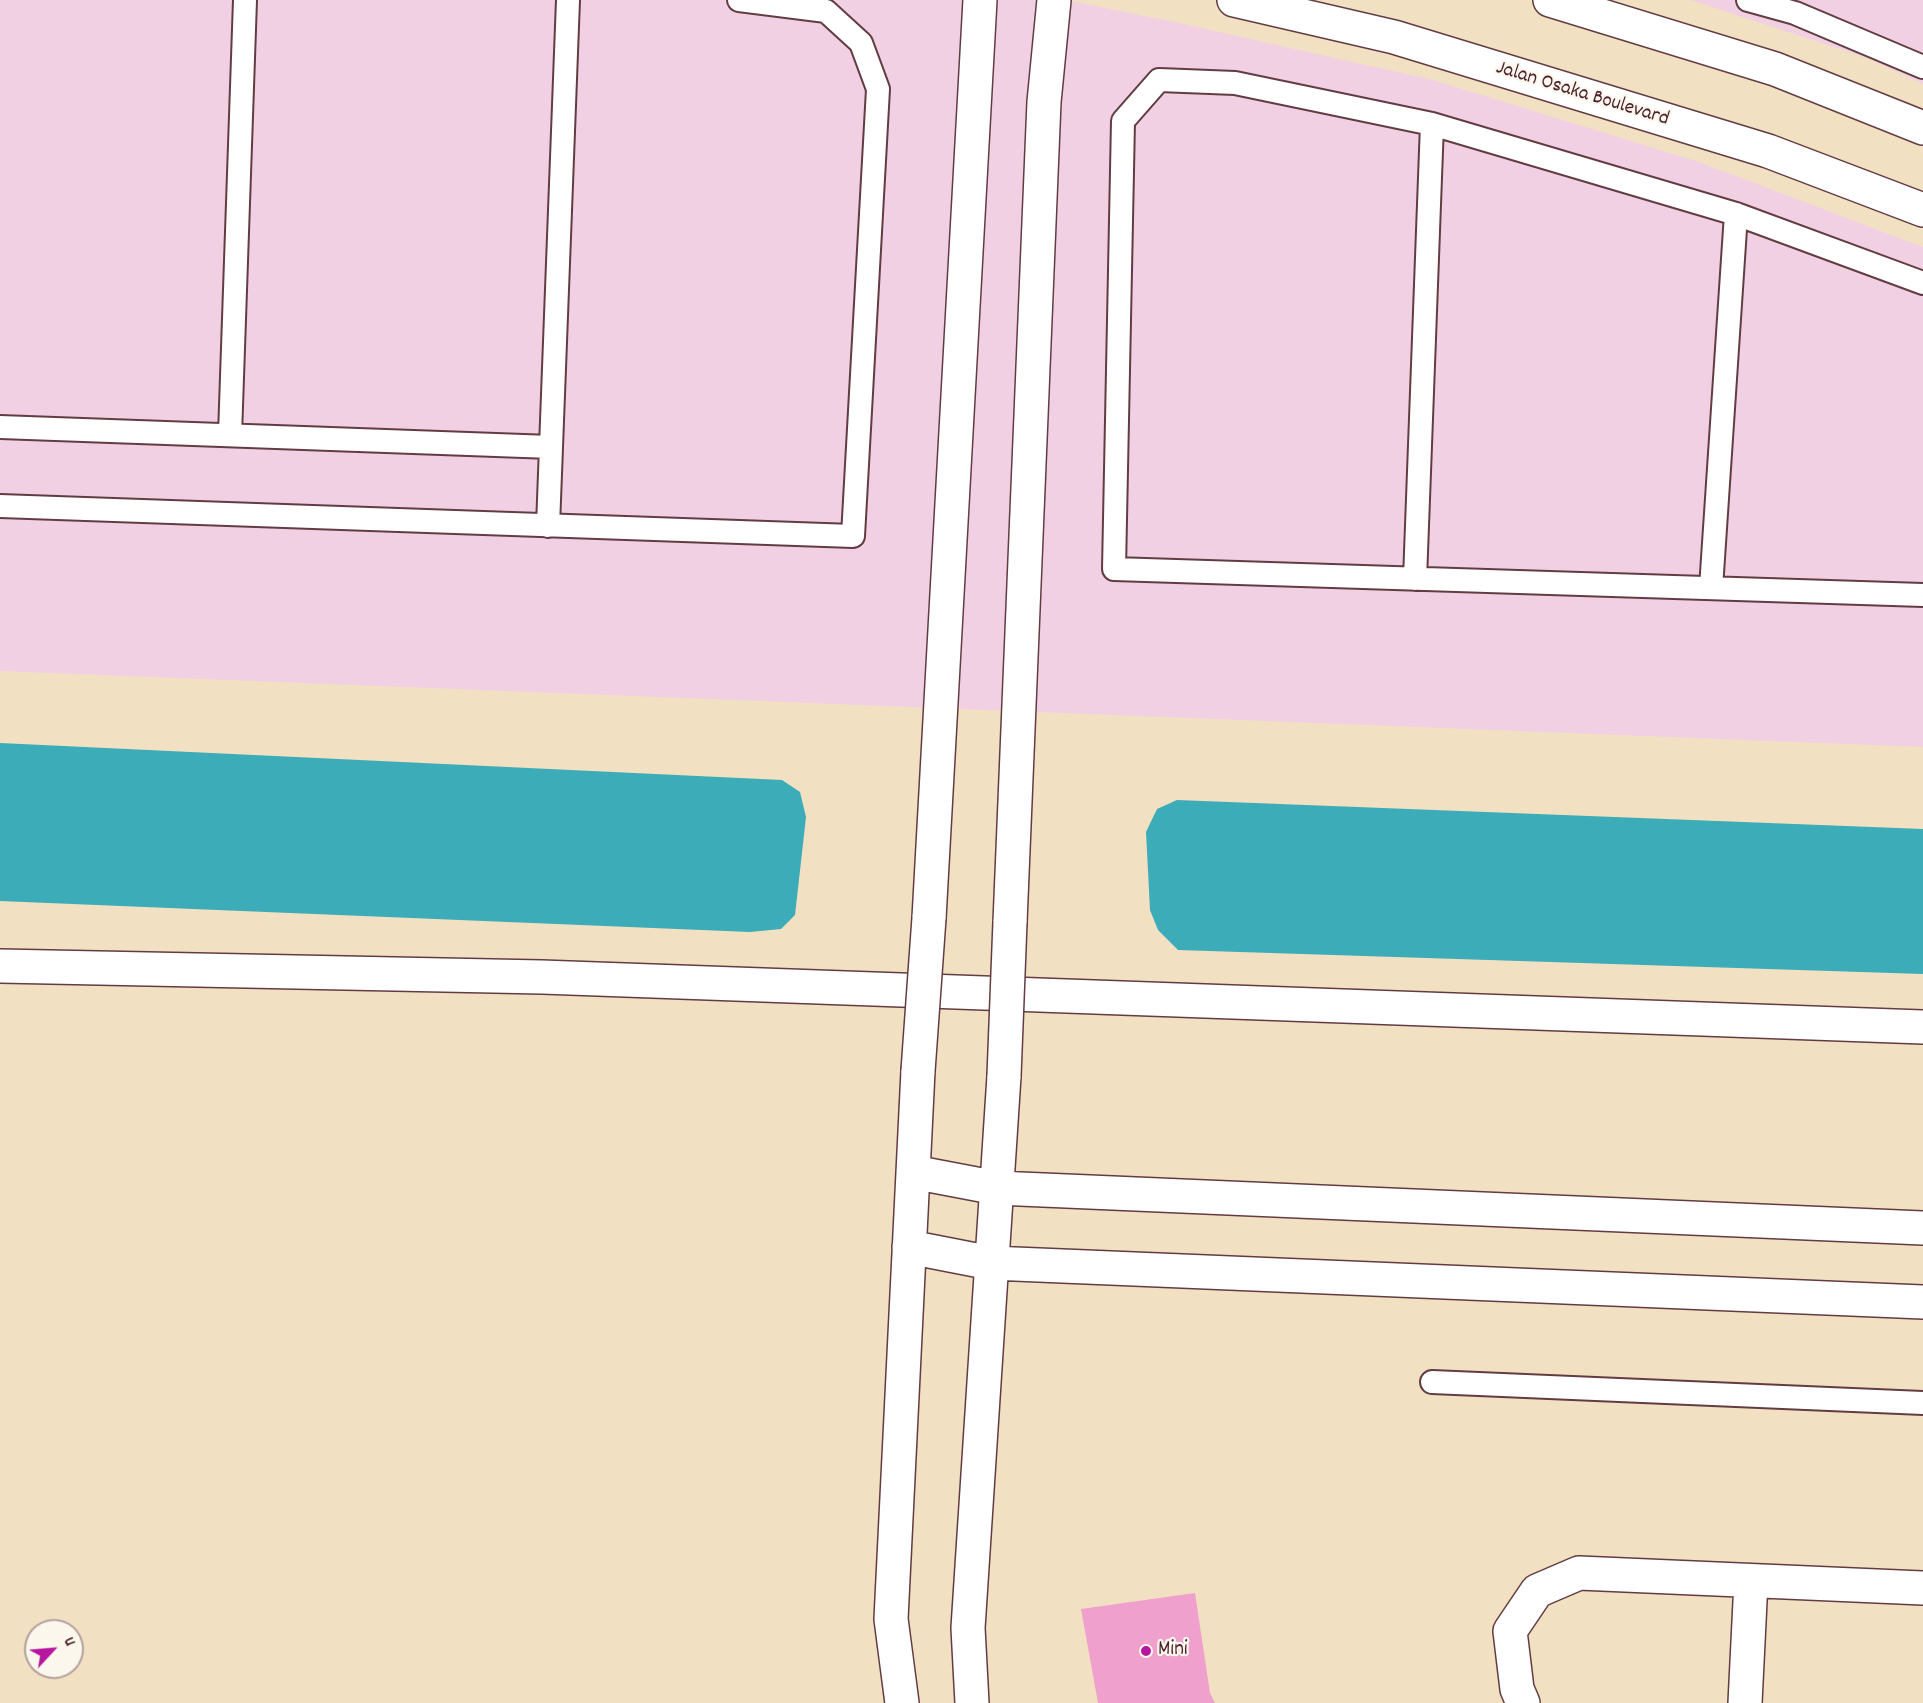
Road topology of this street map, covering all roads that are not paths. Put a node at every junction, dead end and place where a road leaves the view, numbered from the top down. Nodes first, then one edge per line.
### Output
1 (245, 0) edge
2 (568, 0) edge
3 (739, 0) edge
4 (980, 0) edge
5 (1054, 0) edge
6 (1234, 0) edge
7 (1550, 0) edge
8 (1748, 0) edge
9 (1797, 7) edge
10 (1923, 67) edge
11 (1432, 124) junction
12 (1923, 129) edge
13 (1923, 210) edge
14 (1736, 214) junction
15 (1923, 283) edge
16 (0, 427) edge
17 (230, 435) junction
18 (551, 447) junction
19 (0, 506) edge
20 (548, 525) junction
21 (1414, 579) junction
22 (1711, 588) junction
23 (1923, 595) edge
24 (0, 966) edge
25 (1923, 1027) edge
26 (913, 1172) junction
27 (996, 1188) junction
28 (1923, 1228) edge
29 (909, 1247) junction
30 (991, 1263) junction
31 (1923, 1302) edge
32 (1432, 1382) dead end
33 (1923, 1403) edge
34 (1751, 1581) junction
35 (1923, 1588) edge
36 (902, 1703) edge
37 (972, 1703) edge
38 (1523, 1703) edge
39 (1744, 1703) edge

1 - 17 lane
2 - 18 lane
3 - 20 lane
4 - 26 street, bridge
5 - 27 street, bridge
6 - 13 street, Jalan Osaka Boulevard
7 - 12 street
8 - 9 lane
9 - 10 lane
11 - 14 lane
11 - 21 lane
11 - 21 lane
14 - 15 lane
14 - 22 lane
16 - 17 lane
17 - 18 lane
18 - 20 lane
19 - 20 lane
21 - 22 lane
22 - 23 lane
24 - 25 street
26 - 27 street
26 - 29 street
27 - 28 street
27 - 30 street
29 - 30 street
29 - 36 street
30 - 31 street
30 - 37 street
32 - 33 lane
34 - 35 street
34 - 38 street
34 - 39 street

